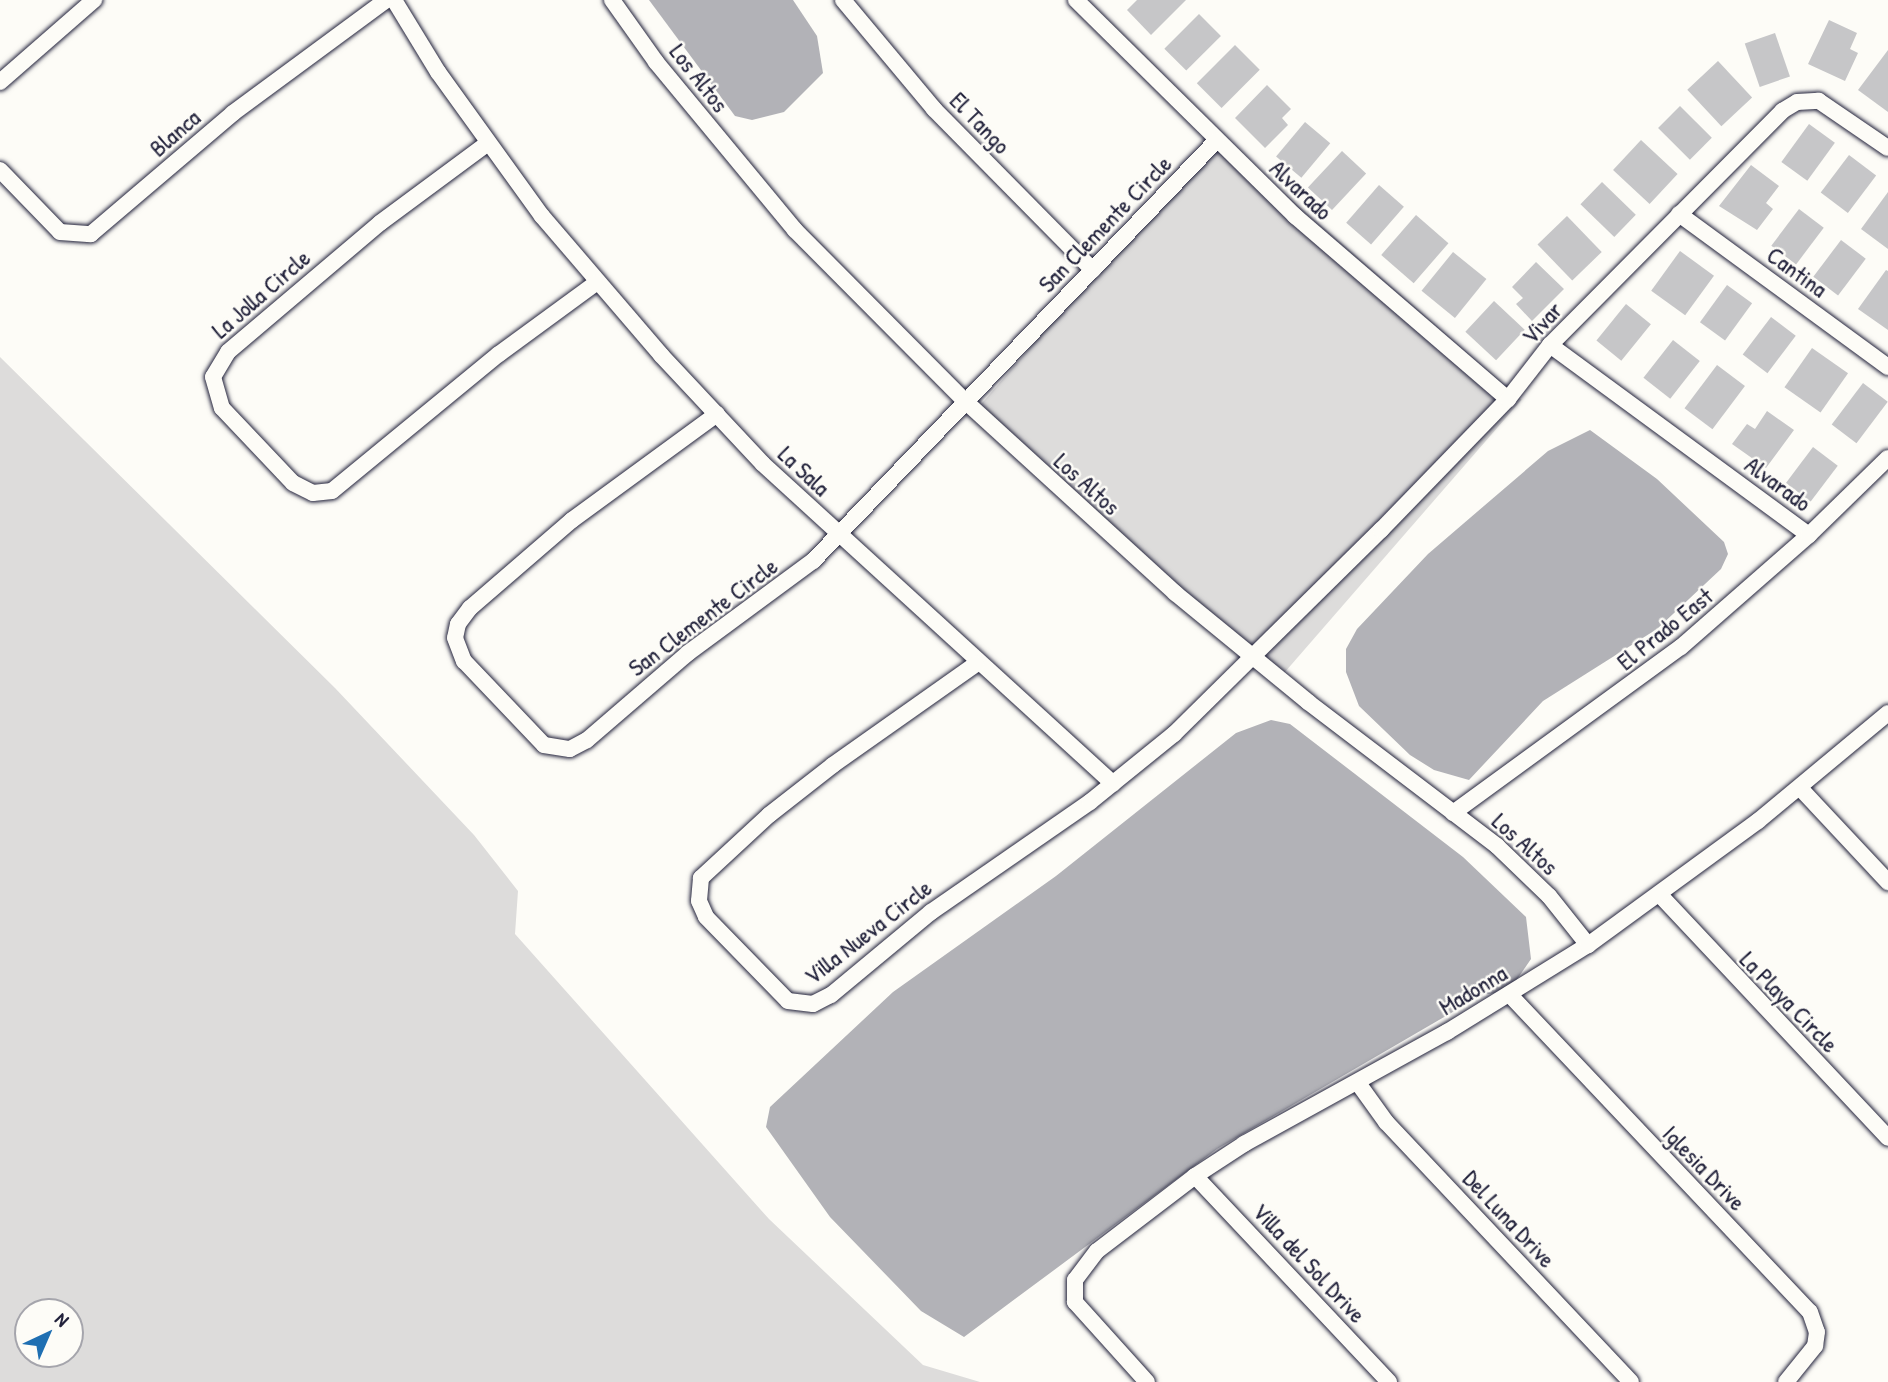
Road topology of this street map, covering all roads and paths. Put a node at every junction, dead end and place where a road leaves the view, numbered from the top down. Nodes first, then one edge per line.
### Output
1 (94, 0) edge
2 (386, 0) edge
3 (394, 0) edge
4 (612, 0) edge
5 (843, 0) edge
6 (1076, 0) edge
7 (0, 82) edge
8 (1216, 141) junction
9 (488, 143) junction
10 (1888, 148) edge
11 (0, 170) edge
12 (1679, 214) junction
13 (1093, 270) junction
14 (596, 283) junction
15 (1550, 345) junction
16 (1888, 367) edge
17 (1508, 399) junction
18 (965, 401) junction
19 (717, 414) junction
20 (1888, 458) edge
21 (838, 534) junction
22 (1810, 535) junction
23 (1254, 658) junction
24 (976, 664) junction
25 (1888, 713) edge
26 (1113, 784) junction
27 (1800, 788) junction
28 (1453, 813) junction
29 (1888, 882) edge
30 (1660, 895) junction
31 (1588, 945) junction
32 (1510, 995) junction
33 (1359, 1083) junction
34 (1888, 1138) edge
35 (1195, 1175) junction
36 (1147, 1382) edge
37 (1389, 1382) edge
38 (1631, 1382) edge
39 (1786, 1382) edge

1 - 7 street
2 - 11 street, Blanca
3 - 9 street, La Sala
4 - 18 street, Los Altos
5 - 13 street, El Tango
6 - 8 street, Alvarado
8 - 13 street, San Clemente Circle
8 - 17 street, Alvarado
9 - 14 street, La Sala
9 - 14 street, La Jolla Circle
10 - 12 street, Vivar
12 - 15 street, Vivar
12 - 16 street, Cantina
13 - 18 street, San Clemente Circle
14 - 19 street, La Sala
15 - 17 street, Vivar
15 - 22 street, Alvarado
17 - 23 street, Vivar
18 - 21 street, San Clemente Circle
18 - 23 street, Los Altos
19 - 21 street, La Sala
19 - 21 street, San Clemente Circle
20 - 22 street, El Prado East
21 - 24 street, La Sala
22 - 28 street, El Prado East
23 - 26 street
23 - 28 street, Los Altos
24 - 26 street, La Sala
24 - 26 street, Villa Nueva Circle
25 - 27 street, Madonna
27 - 29 street
27 - 30 street, Madonna
28 - 31 street, Los Altos
30 - 31 street, Madonna
30 - 34 street, La Playa Circle
31 - 32 street, Madonna
32 - 33 street, Madonna
32 - 39 street, Iglesia Drive
33 - 35 street, Madonna
33 - 38 street, Del Luna Drive
35 - 36 street, Madonna
35 - 37 street, Villa del Sol Drive

